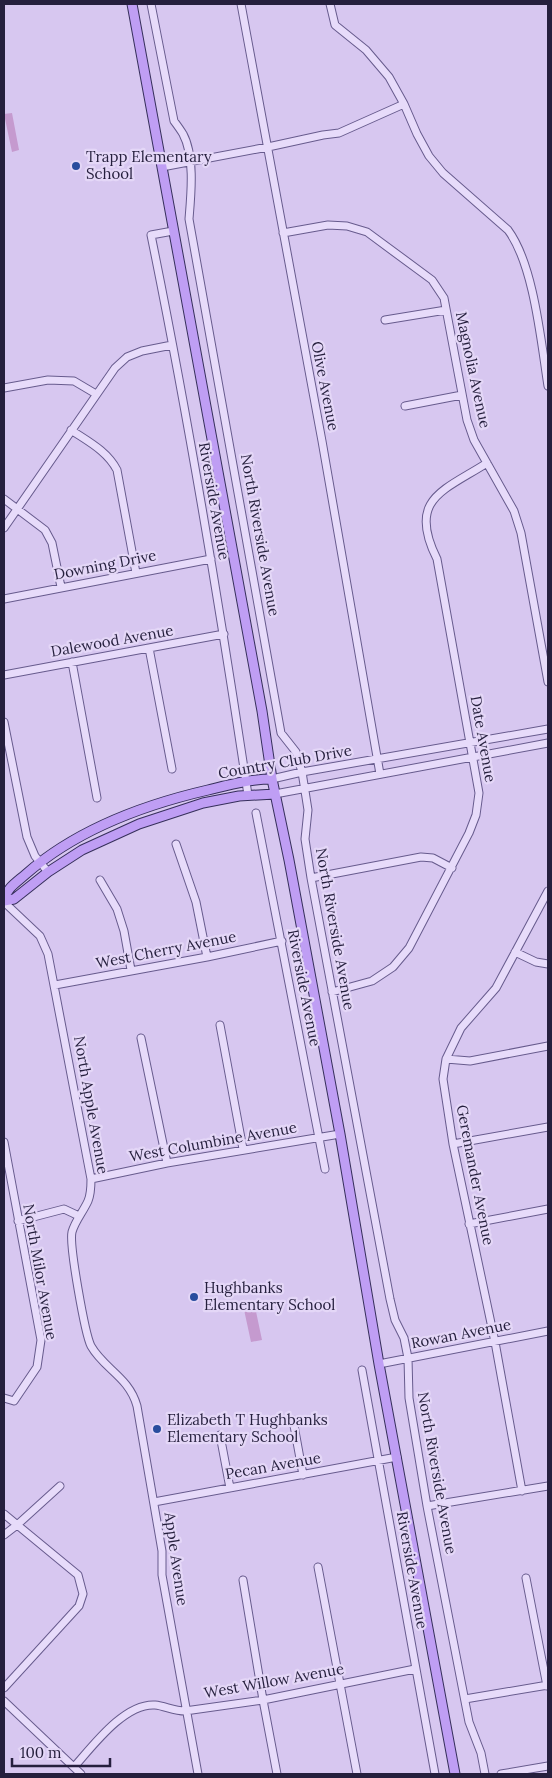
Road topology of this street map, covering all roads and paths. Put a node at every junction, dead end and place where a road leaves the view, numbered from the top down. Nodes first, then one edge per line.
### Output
1 (132, 4) edge
2 (151, 4) edge
3 (241, 4) edge
4 (330, 4) edge
5 (404, 104) junction
6 (268, 147) junction
7 (189, 161) junction
8 (162, 167) junction
9 (173, 231) junction
10 (283, 233) junction
11 (446, 310) junction
12 (385, 320) dead end
13 (172, 345) junction
14 (548, 386) edge
15 (4, 388) edge
16 (96, 394) junction
17 (462, 395) junction
18 (405, 406) dead end
19 (71, 430) junction
20 (487, 462) junction
21 (4, 499) edge
22 (17, 508) junction
23 (4, 528) edge
24 (211, 559) junction
25 (136, 573) junction
26 (61, 587) junction
27 (4, 599) edge
28 (224, 634) junction
29 (149, 648) junction
30 (72, 662) junction
31 (4, 675) edge
32 (548, 682) edge
33 (4, 722) edge
34 (548, 729) edge
35 (470, 742) junction
36 (548, 743) edge
37 (472, 757) junction
38 (377, 760) junction
39 (172, 769) dead end
40 (302, 772) junction
41 (380, 774) junction
42 (272, 779) junction
43 (246, 781) junction
44 (304, 789) junction
45 (275, 794) junction
46 (244, 796) junction
47 (98, 798) dead end
48 (256, 813) dead end
49 (176, 844) dead end
50 (40, 862) junction
51 (452, 868) junction
52 (48, 872) junction
53 (311, 878) junction
54 (100, 880) dead end
55 (548, 891) edge
56 (4, 901) edge
57 (282, 941) junction
58 (515, 952) junction
59 (207, 957) junction
60 (548, 964) edge
61 (131, 970) junction
62 (55, 985) junction
63 (332, 992) junction
64 (220, 1025) dead end
65 (141, 1038) dead end
66 (548, 1046) edge
67 (446, 1060) junction
68 (548, 1127) edge
69 (340, 1134) junction
70 (318, 1136) junction
71 (4, 1142) edge
72 (453, 1144) junction
73 (243, 1149) junction
74 (168, 1163) junction
75 (325, 1169) dead end
76 (91, 1179) junction
77 (548, 1209) edge
78 (79, 1216) junction
79 (18, 1221) junction
80 (469, 1224) junction
81 (548, 1331) edge
82 (496, 1342) junction
83 (408, 1358) junction
84 (379, 1364) junction
85 (362, 1370) dead end
86 (4, 1398) edge
87 (293, 1420) dead end
88 (220, 1435) dead end
89 (397, 1457) junction
90 (148, 1458) joint
91 (378, 1461) junction
92 (303, 1475) junction
93 (60, 1486) dead end
94 (548, 1486) edge
95 (230, 1488) junction
96 (522, 1491) junction
97 (154, 1502) junction
98 (427, 1506) junction
99 (4, 1514) edge
100 (17, 1525) junction
101 (4, 1535) edge
102 (318, 1567) dead end
103 (526, 1578) dead end
104 (242, 1580) dead end
105 (415, 1669) junction
106 (341, 1684) junction
107 (548, 1686) edge
108 (4, 1688) edge
109 (262, 1700) junction
110 (465, 1700) junction
111 (4, 1701) edge
112 (185, 1711) junction
113 (548, 1766) edge
114 (74, 1767) junction
115 (81, 1774) edge
116 (198, 1774) edge
117 (277, 1774) edge
118 (357, 1774) edge
119 (435, 1774) edge
120 (455, 1774) edge
121 (485, 1774) edge
122 (501, 1774) edge

1 - 8 main road, North Riverside Avenue
2 - 7 street, North Riverside Avenue
3 - 6 street, Olive Avenue
4 - 5 street
5 - 6 street
5 - 14 street
6 - 7 street
6 - 10 street, Olive Avenue
7 - 8 street
7 - 40 street, North Riverside Avenue
8 - 9 main road, North Riverside Avenue
9 - 13 street, Riverside Avenue
9 - 42 main road, North Riverside Avenue
10 - 11 street, Magnolia Avenue
10 - 38 street, Olive Avenue
11 - 12 street
11 - 17 street, Magnolia Avenue
13 - 16 street
13 - 24 street, Riverside Avenue
15 - 16 street
16 - 19 street
17 - 18 street
17 - 20 street, Magnolia Avenue
19 - 22 street
19 - 25 street
20 - 32 street, Magnolia Avenue
20 - 35 street, Date Avenue
21 - 22 street
22 - 23 street
22 - 26 street
24 - 25 street, Downing Drive
24 - 28 street, Riverside Avenue
25 - 26 street, Downing Drive
26 - 27 street, Downing Drive
28 - 29 street, Dalewood Avenue
28 - 43 street, Riverside Avenue
29 - 30 street, Dalewood Avenue
29 - 39 street
30 - 31 street, Dalewood Avenue
30 - 47 street
33 - 50 street
34 - 35 street, Country Club Drive
35 - 37 street, Date Avenue
35 - 38 street, Country Club Drive
36 - 37 street, Country Club Drive
37 - 41 street, Country Club Drive
37 - 51 street, Date Avenue
38 - 40 street, Country Club Drive
38 - 41 street, Olive Avenue
40 - 42 street, Country Club Drive
40 - 44 street, North Riverside Avenue
41 - 44 street, Country Club Drive
42 - 43 main road, Country Club Drive
42 - 45 main road, North Riverside Avenue
43 - 46 street, Riverside Avenue
43 - 50 main road, Country Club Drive
44 - 45 street, Country Club Drive
44 - 53 street, North Riverside Avenue
45 - 46 main road, Country Club Drive
45 - 69 main road, North Riverside Avenue
46 - 52 main road, Country Club Drive
48 - 57 street, Riverside Avenue
49 - 59 street
50 - 52 street
50 - 56 main road, Country Club Drive
51 - 53 street
51 - 63 street, Date Avenue
52 - 56 main road, Country Club Drive
53 - 63 street, North Riverside Avenue
54 - 61 street
55 - 58 street, Geremander Avenue
56 - 62 street, North Apple Avenue
57 - 59 street, West Cherry Avenue
57 - 70 street, Riverside Avenue
58 - 60 street
58 - 67 street, Geremander Avenue
59 - 61 street, West Cherry Avenue
61 - 62 street, West Cherry Avenue
62 - 76 street, North Apple Avenue
63 - 83 street, North Riverside Avenue
64 - 73 street
65 - 74 street
66 - 67 street
67 - 72 street, Geremander Avenue
68 - 72 street
69 - 70 street, West Columbine Avenue
69 - 84 main road, North Riverside Avenue
70 - 73 street, West Columbine Avenue
70 - 75 street, Riverside Avenue
71 - 79 street, North Milor Avenue
72 - 80 street, Geremander Avenue
73 - 74 street, West Columbine Avenue
74 - 76 street, West Columbine Avenue
76 - 78 street, North Apple Avenue
77 - 80 street
78 - 79 street
78 - 90 street, North Apple Avenue
79 - 86 street, North Milor Avenue
80 - 82 street, Geremander Avenue
81 - 82 street, Rowan Avenue
82 - 83 street, Rowan Avenue
82 - 96 street, Geremander Avenue
83 - 84 street, Rowan Avenue
83 - 98 street, North Riverside Avenue
84 - 89 main road, North Riverside Avenue
85 - 91 street, Riverside Avenue
87 - 92 street
88 - 95 street
89 - 91 street, Pecan Avenue
89 - 120 main road, North Riverside Avenue
90 - 97 street, Apple Avenue
91 - 92 street, Pecan Avenue
91 - 105 street, Riverside Avenue
92 - 95 street, Pecan Avenue
93 - 100 street
94 - 96 street
95 - 97 street, Pecan Avenue
96 - 98 street
97 - 112 street, Apple Avenue
98 - 110 street, North Riverside Avenue
99 - 100 street
100 - 101 street
100 - 108 street
102 - 106 street
103 - 107 street
104 - 109 street
105 - 106 street, West Willow Avenue
105 - 119 street, Riverside Avenue
106 - 109 street, West Willow Avenue
106 - 118 street
107 - 110 street
109 - 112 street, West Willow Avenue
109 - 117 street
110 - 121 street, North Riverside Avenue
111 - 114 street
112 - 114 street, West Willow Avenue
112 - 116 street
113 - 122 street
114 - 115 street

